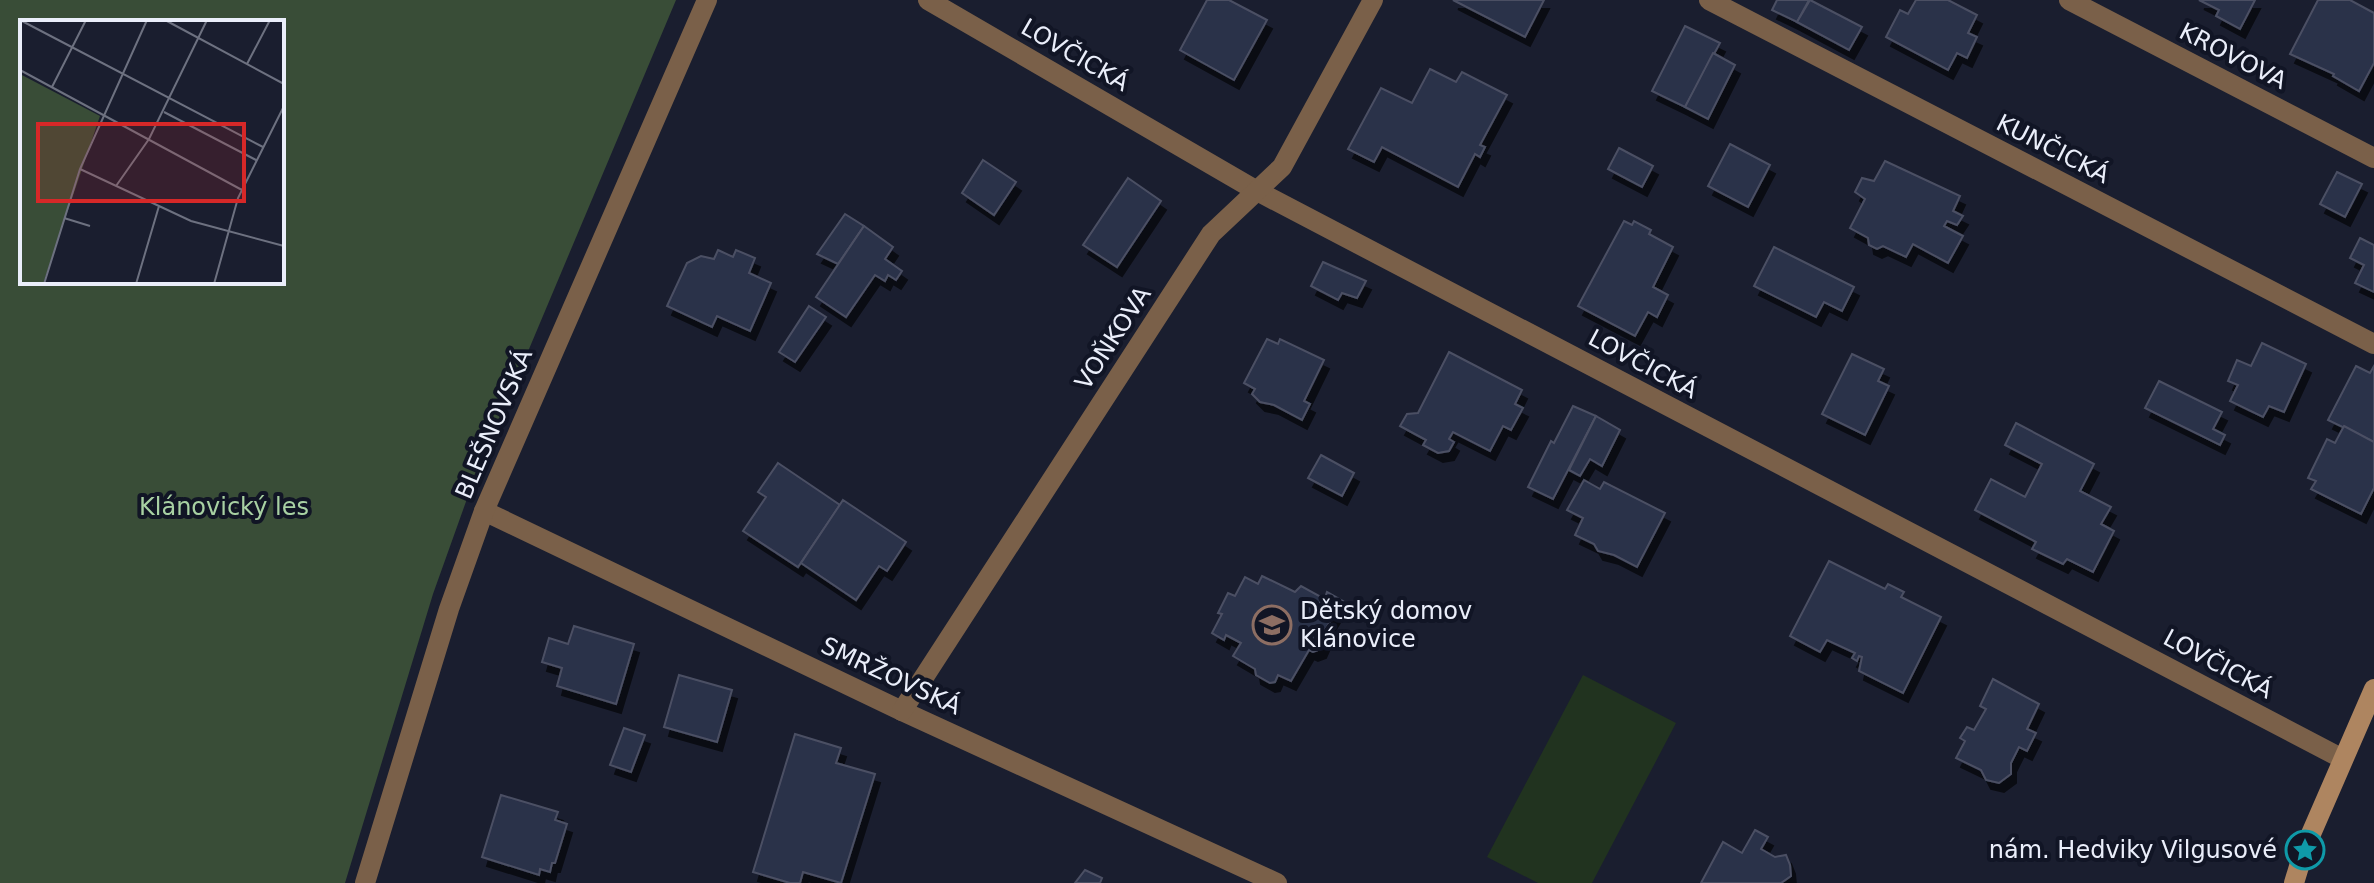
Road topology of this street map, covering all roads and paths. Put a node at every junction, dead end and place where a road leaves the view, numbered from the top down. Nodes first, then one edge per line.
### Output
1 (707, 0) edge
2 (928, 0) edge
3 (1373, 0) edge
4 (1709, 0) edge
5 (2069, 0) edge
6 (2374, 158) edge
7 (1257, 191) junction
8 (2374, 344) edge
9 (484, 511) junction
10 (2374, 689) edge
11 (902, 711) junction
12 (2343, 759) junction
13 (365, 883) edge
14 (1277, 883) edge
15 (2294, 883) edge

1 - 9 street, BLEŠNOVSKÁ
2 - 7 street, LOVČICKÁ
3 - 7 street, VOŇKOVA
4 - 8 street, KUNČICKÁ
5 - 6 street, KROVOVA
7 - 11 street, VOŇKOVA
7 - 12 street, LOVČICKÁ
9 - 11 street, SMRŽOVSKÁ
9 - 13 street, BLEŠNOVSKÁ
10 - 12 street
11 - 14 street, SMRŽOVSKÁ
12 - 15 street

